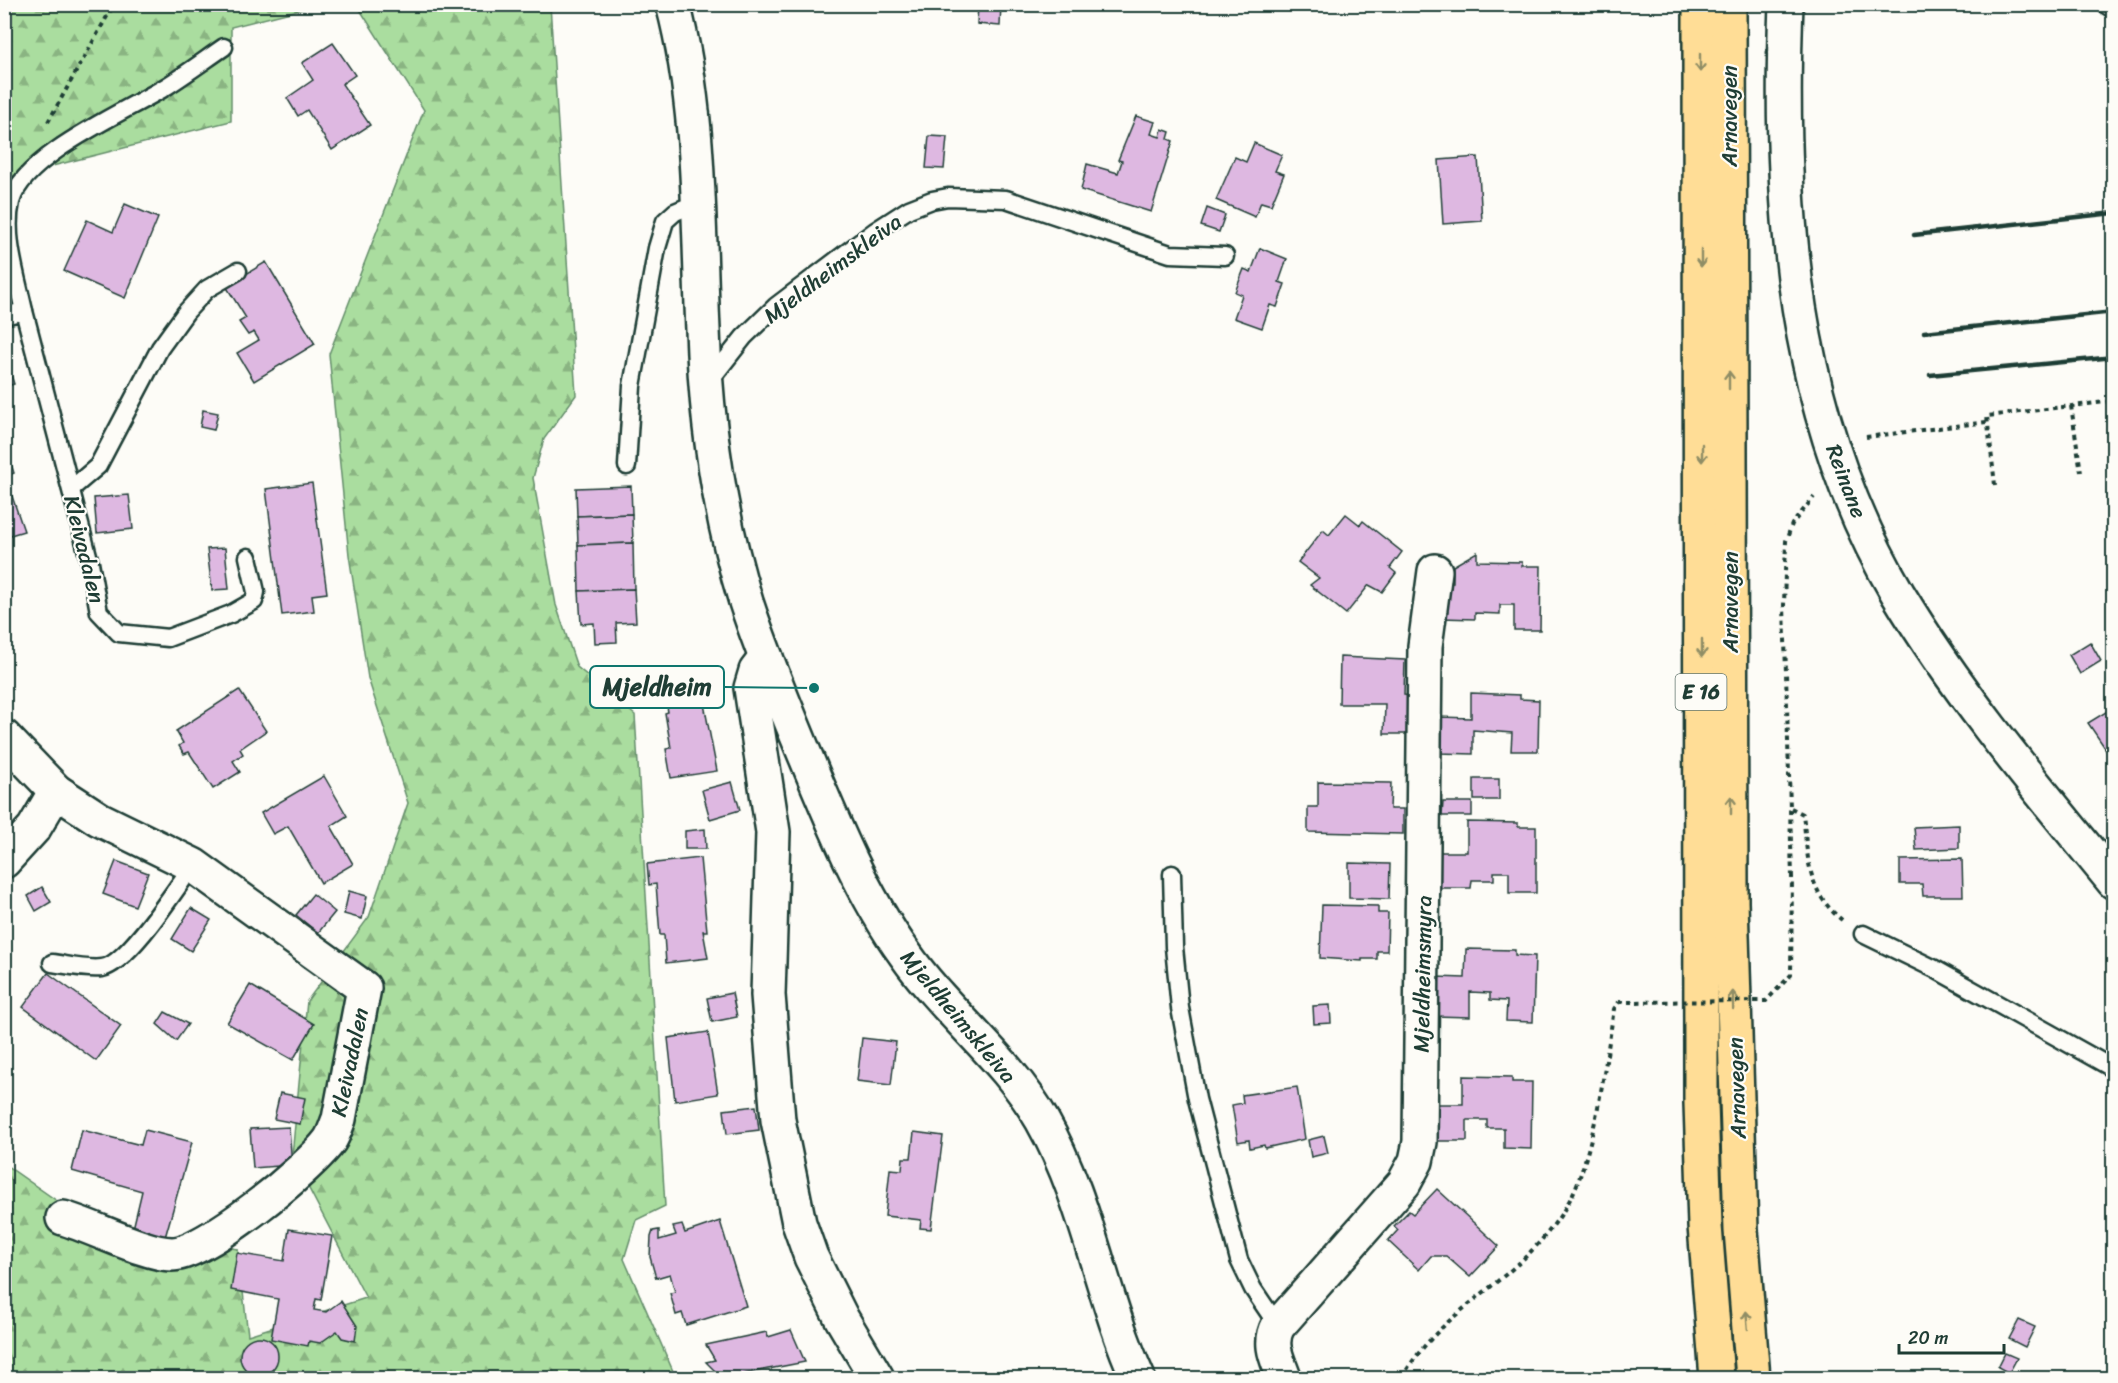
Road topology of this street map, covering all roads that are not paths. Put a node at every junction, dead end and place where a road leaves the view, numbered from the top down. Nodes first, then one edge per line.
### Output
1 (673, 4) edge
2 (1700, 4) edge
3 (1729, 4) edge
4 (1786, 4) edge
5 (2105, 4) edge
6 (2114, 10) edge
7 (224, 47) dead end
8 (699, 202) junction
9 (1225, 256) dead end
10 (238, 271) dead end
11 (24, 311) junction
12 (4, 316) edge
13 (706, 384) junction
14 (627, 466) dead end
15 (70, 489) junction
16 (248, 557) dead end
17 (1435, 571) dead end
18 (765, 658) junction
19 (4, 737) edge
20 (56, 791) junction
21 (4, 861) edge
22 (193, 865) junction
23 (1172, 874) dead end
24 (2114, 882) edge
25 (1863, 934) road end
26 (52, 963) dead end
27 (2114, 1069) edge
28 (63, 1218) dead end
29 (1278, 1326) junction
30 (877, 1378) edge
31 (1138, 1378) edge
32 (1284, 1378) edge
33 (1717, 1378) edge
34 (1752, 1378) edge

1 - 8 street, Mjeldheimskleiva
2 -> 33 highway, Arnavegen / E 16
34 -> 3 highway, Arnavegen / E 16
4 - 24 street, Reinane
5 - 6 lane
7 - 11 lane, Kleivadalen
8 - 13 street, Mjeldheimskleiva
8 - 14 lane
9 - 13 lane, Mjeldheimskleiva
10 - 15 lane
11 - 12 lane
11 - 15 lane, Kleivadalen
13 - 18 street, Mjeldheimskleiva
15 - 16 lane, Kleivadalen
17 - 29 street, Mjeldheimsmyra
18 - 30 street
18 - 31 street, Mjeldheimskleiva
19 - 20 street, Kleivadalen
20 - 21 street
20 - 22 street, Kleivadalen
22 - 26 lane
22 - 28 street, Kleivadalen
23 - 29 lane
25 - 27 lane
29 - 32 street

